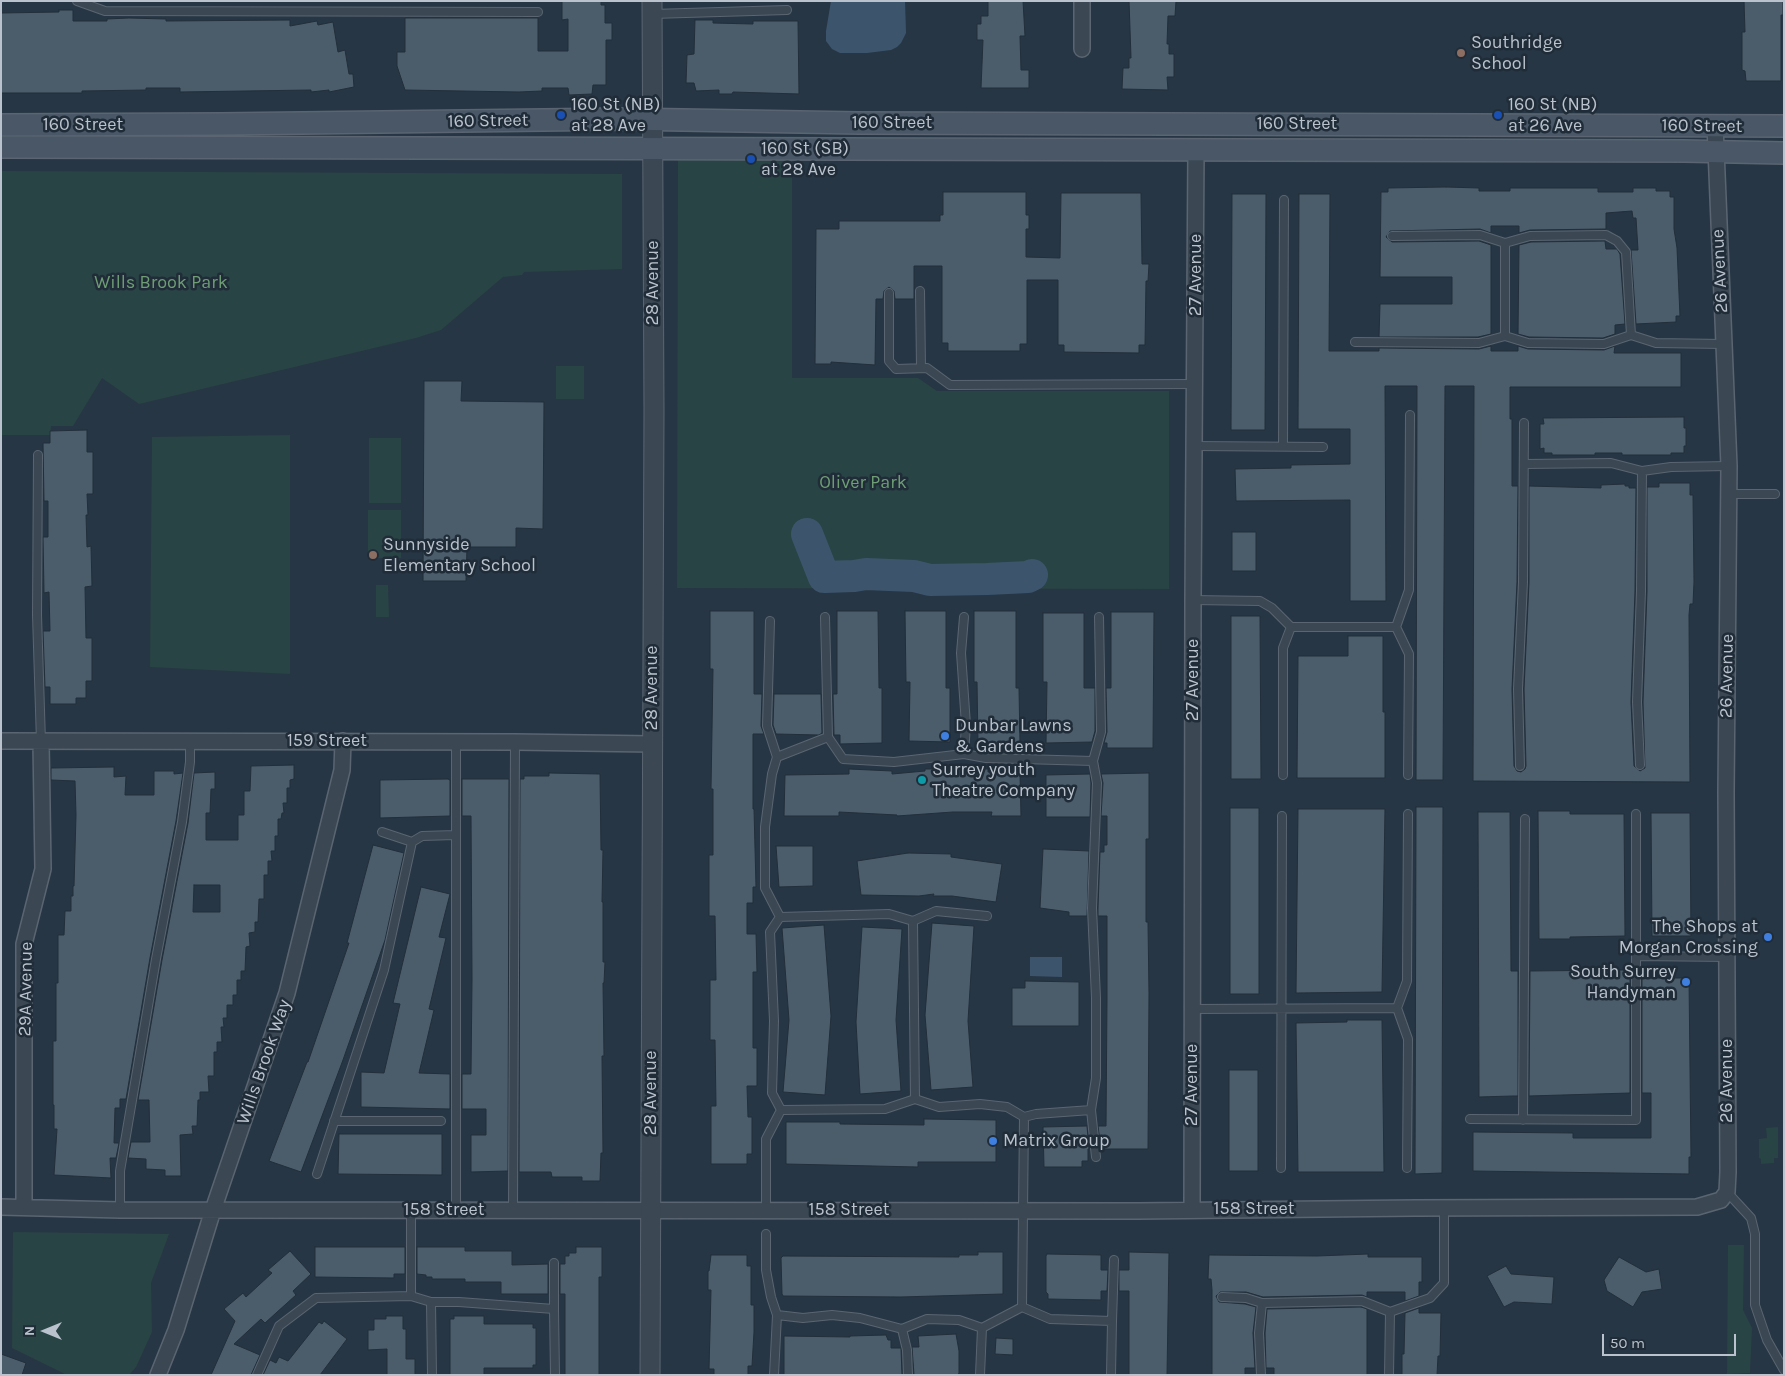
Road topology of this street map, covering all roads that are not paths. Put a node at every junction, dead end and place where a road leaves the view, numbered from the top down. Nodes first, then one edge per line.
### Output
1 (77, 1) edge
2 (187, 1) edge
3 (466, 1) edge
4 (1082, 1) edge
5 (652, 8) edge
6 (787, 10) dead end
7 (187, 11) junction
8 (466, 11) junction
9 (538, 12) dead end
10 (1082, 49) dead end
11 (652, 119) junction
12 (1338, 124) junction
13 (1, 125) edge
14 (1715, 126) junction
15 (1784, 126) edge
16 (1, 147) edge
17 (652, 148) junction
18 (1196, 150) junction
19 (1715, 152) junction
20 (1784, 153) edge
21 (1284, 200) dead end
22 (1392, 236) dead end
23 (1505, 243) junction
24 (920, 291) dead end
25 (889, 293) dead end
26 (1631, 335) junction
27 (1505, 336) junction
28 (1355, 342) dead end
29 (1723, 344) junction
30 (921, 368) junction
31 (1195, 384) junction
32 (1410, 415) dead end
33 (1524, 423) dead end
34 (1194, 446) junction
35 (1283, 446) junction
36 (1323, 447) dead end
37 (38, 455) dead end
38 (1524, 464) junction
39 (1729, 466) junction
40 (1642, 471) junction
41 (1728, 494) junction
42 (1775, 494) dead end
43 (1192, 600) junction
44 (825, 617) dead end
45 (964, 617) dead end
46 (1099, 617) dead end
47 (770, 621) dead end
48 (1291, 627) junction
49 (1396, 627) junction
50 (828, 737) junction
51 (1, 741) edge
52 (190, 741) junction
53 (343, 741) junction
54 (41, 742) junction
55 (456, 742) junction
56 (515, 742) junction
57 (652, 744) junction
58 (964, 754) junction
59 (777, 757) junction
60 (1093, 760) junction
61 (1640, 765) dead end
62 (1520, 766) dead end
63 (1283, 775) dead end
64 (1408, 775) dead end
65 (1408, 814) dead end
66 (1636, 814) dead end
67 (1282, 816) dead end
68 (1525, 819) dead end
69 (382, 832) dead end
70 (455, 835) junction
71 (412, 842) junction
72 (780, 916) junction
73 (987, 916) dead end
74 (913, 921) junction
75 (1636, 956) junction
76 (1726, 957) junction
77 (1192, 1008) junction
78 (1397, 1008) junction
79 (1281, 1010) junction
80 (916, 1099) junction
81 (781, 1110) junction
82 (1091, 1110) junction
83 (1024, 1117) junction
84 (1470, 1119) dead end
85 (1523, 1120) junction
86 (334, 1121) junction
87 (440, 1121) dead end
88 (1096, 1157) dead end
89 (1281, 1168) dead end
90 (1407, 1168) dead end
91 (316, 1174) dead end
92 (1727, 1192) junction
93 (1, 1207) edge
94 (24, 1207) junction
95 (1444, 1208) junction
96 (120, 1210) junction
97 (213, 1210) junction
98 (411, 1210) junction
99 (456, 1210) junction
100 (513, 1210) junction
101 (651, 1210) junction
102 (766, 1210) junction
103 (1022, 1210) junction
104 (1192, 1210) junction
105 (766, 1234) dead end
106 (1114, 1260) dead end
107 (554, 1263) dead end
108 (412, 1296) junction
109 (1222, 1297) dead end
110 (431, 1302) junction
111 (1262, 1303) junction
112 (1022, 1307) junction
113 (554, 1309) junction
114 (1390, 1312) junction
115 (777, 1315) junction
116 (1112, 1321) junction
117 (982, 1328) junction
118 (902, 1329) junction
119 (1784, 1370) edge
120 (158, 1375) edge
121 (257, 1375) edge
122 (432, 1375) edge
123 (555, 1375) edge
124 (650, 1375) edge
125 (774, 1375) edge
126 (908, 1375) edge
127 (980, 1375) edge
128 (1111, 1375) edge
129 (1261, 1375) edge
130 (1389, 1375) edge

1 - 7 lane
2 - 7 lane
3 - 8 lane
4 - 10 street
5 - 6 lane
5 - 11 street, 28 Avenue
7 - 8 lane
8 - 9 lane
11 - 12 main road, 160 Street
11 - 13 main road, 160 Street
11 - 17 street, 28 Avenue
12 - 14 main road, 160 Street
12 - 18 main road
14 - 15 main road, 160 Street
14 - 19 street, 26 Avenue
16 - 17 main road, 160 Street
17 - 18 main road, 160 Street
17 - 57 street, 28 Avenue
18 - 19 main road, 160 Street
18 - 31 street, 27 Avenue
19 - 20 main road, 160 Street
19 - 29 street, 26 Avenue
21 - 35 lane
22 - 23 lane
23 - 26 lane
23 - 27 lane
24 - 30 lane
25 - 30 lane
26 - 27 lane
26 - 29 lane
27 - 28 lane
29 - 39 street, 26 Avenue
30 - 31 lane
31 - 34 street, 27 Avenue
32 - 49 lane
33 - 38 lane
34 - 35 lane
34 - 43 street, 27 Avenue
35 - 36 lane
37 - 54 lane
38 - 40 lane
38 - 62 lane
39 - 40 lane
39 - 41 street, 26 Avenue
40 - 61 lane
41 - 42 lane
41 - 76 street, 26 Avenue
43 - 48 lane
43 - 77 street, 27 Avenue
44 - 50 lane
45 - 58 lane
46 - 60 lane
47 - 59 lane
48 - 49 lane
48 - 63 lane
49 - 64 lane
50 - 58 lane
50 - 59 lane
51 - 54 street, 159 Street
52 - 53 street, 159 Street
52 - 54 street, 159 Street
52 - 96 lane
53 - 55 street, 159 Street
53 - 97 street, Wills Brook Way
54 - 94 street, 29A Avenue
55 - 56 street, 159 Street
55 - 70 lane
56 - 57 street, 159 Street
56 - 100 lane
57 - 101 street, 28 Avenue
58 - 60 lane
59 - 72 lane
60 - 82 lane
65 - 78 lane
66 - 75 lane
67 - 79 lane
68 - 85 lane
69 - 71 lane
70 - 71 lane
70 - 99 lane
71 - 86 lane
72 - 74 lane
72 - 81 lane
73 - 74 lane
74 - 80 lane
75 - 76 lane
75 - 85 lane
76 - 92 street, 26 Avenue
77 - 79 lane
77 - 104 street, 27 Avenue
78 - 79 lane
78 - 90 lane
79 - 89 lane
80 - 81 lane
80 - 83 lane
81 - 102 lane
82 - 83 lane
82 - 88 lane
83 - 103 lane
84 - 85 lane
86 - 87 lane
86 - 91 lane
92 - 95 street, 158 Street
92 - 119 lane
93 - 94 street, 158 Street
94 - 96 street, 158 Street
95 - 104 street, 158 Street
95 - 114 lane
96 - 97 street, 158 Street
97 - 98 street, 158 Street
97 - 120 street, Wills Brook Way
98 - 99 street, 158 Street
98 - 108 lane
99 - 100 street, 158 Street
100 - 101 street, 158 Street
101 - 102 street, 158 Street
101 - 124 street, 28 Avenue
102 - 103 street, 158 Street
103 - 104 street, 158 Street
103 - 112 lane
105 - 115 lane
106 - 116 lane
107 - 113 lane
108 - 110 lane
108 - 121 lane
109 - 111 lane
110 - 113 lane
110 - 122 lane
111 - 114 lane
111 - 129 lane
112 - 116 lane
112 - 117 lane
113 - 123 lane
114 - 130 lane
115 - 118 lane
115 - 125 lane
116 - 128 lane
117 - 118 lane
117 - 127 lane
118 - 126 lane

